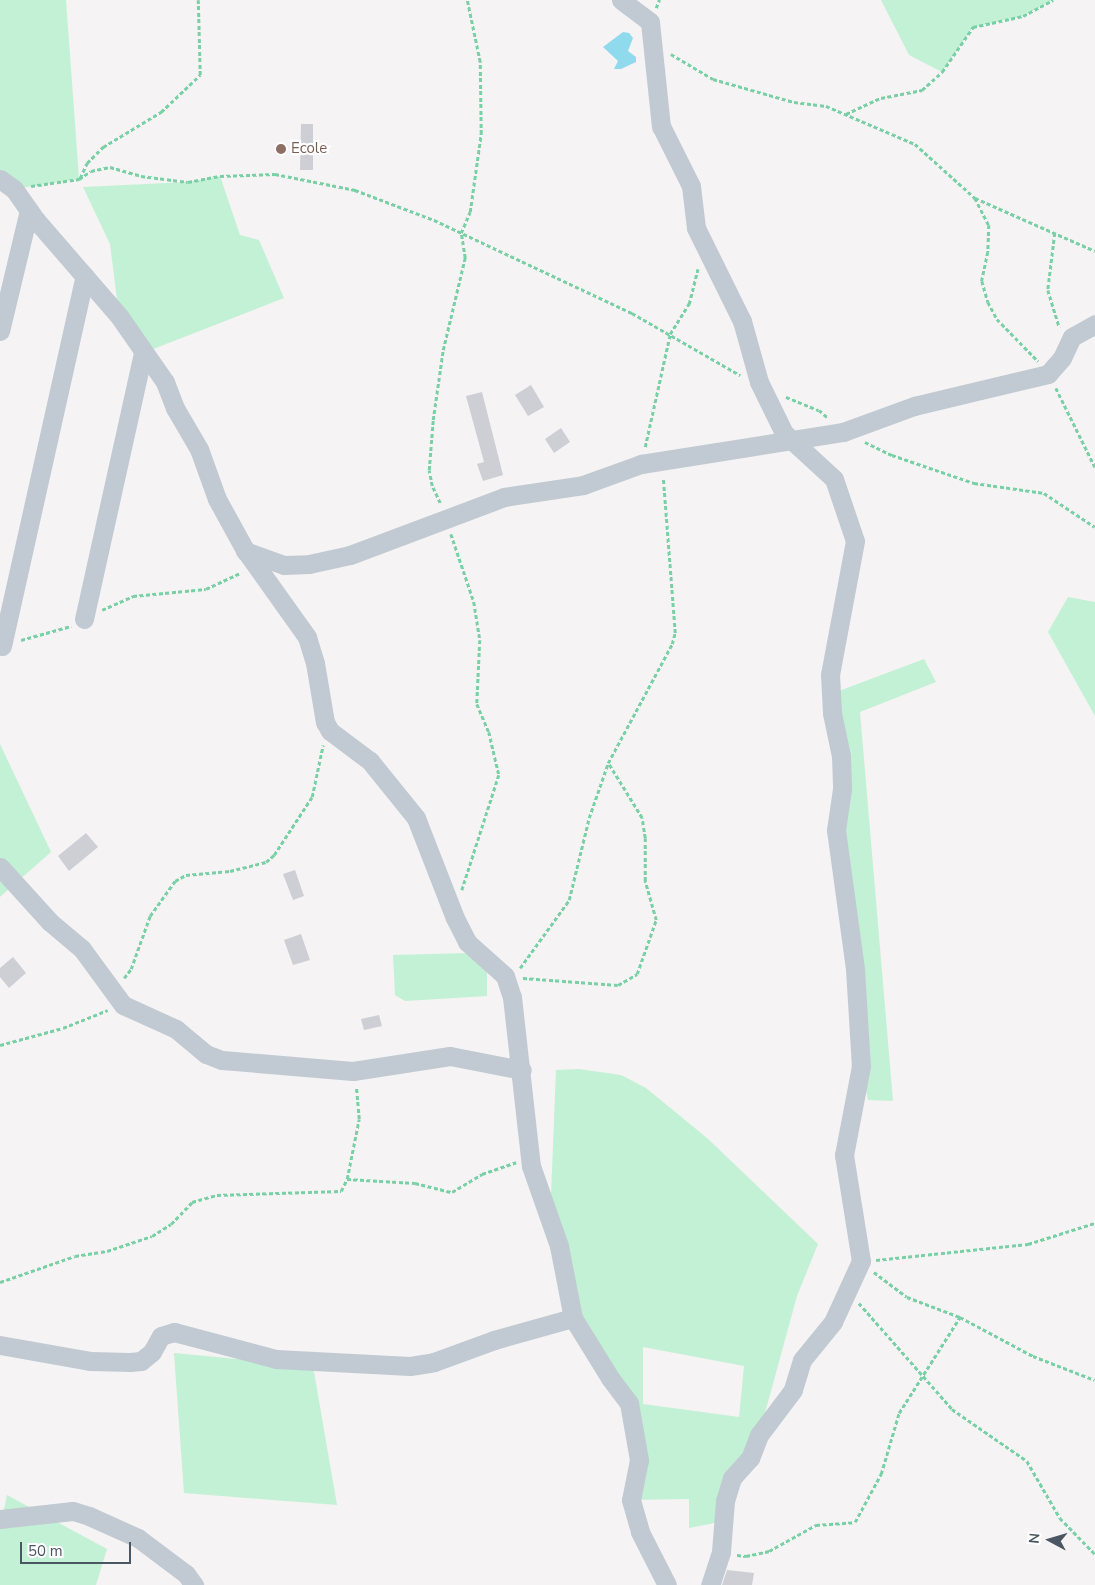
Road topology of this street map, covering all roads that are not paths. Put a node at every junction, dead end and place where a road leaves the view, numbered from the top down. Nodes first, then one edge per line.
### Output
1 (622, 0) edge
2 (7, 184) edge
3 (29, 210) junction
4 (85, 276) junction
5 (1095, 324) edge
6 (0, 331) edge
7 (143, 352) junction
8 (793, 442) junction
9 (246, 550) junction
10 (84, 619) road end
11 (2, 646) road end
12 (0, 867) edge
13 (522, 1070) junction
14 (573, 1318) junction
15 (0, 1345) edge
16 (0, 1519) edge
17 (194, 1585) edge
18 (667, 1585) edge
19 (710, 1585) edge

1 - 8 street
2 - 3 street
3 - 4 street
3 - 6 street
4 - 7 street
4 - 11 street
5 - 8 street
7 - 9 street
7 - 10 street
8 - 9 street
8 - 19 street
9 - 13 street
12 - 13 street
13 - 14 street
14 - 15 street
14 - 18 street
16 - 17 street

